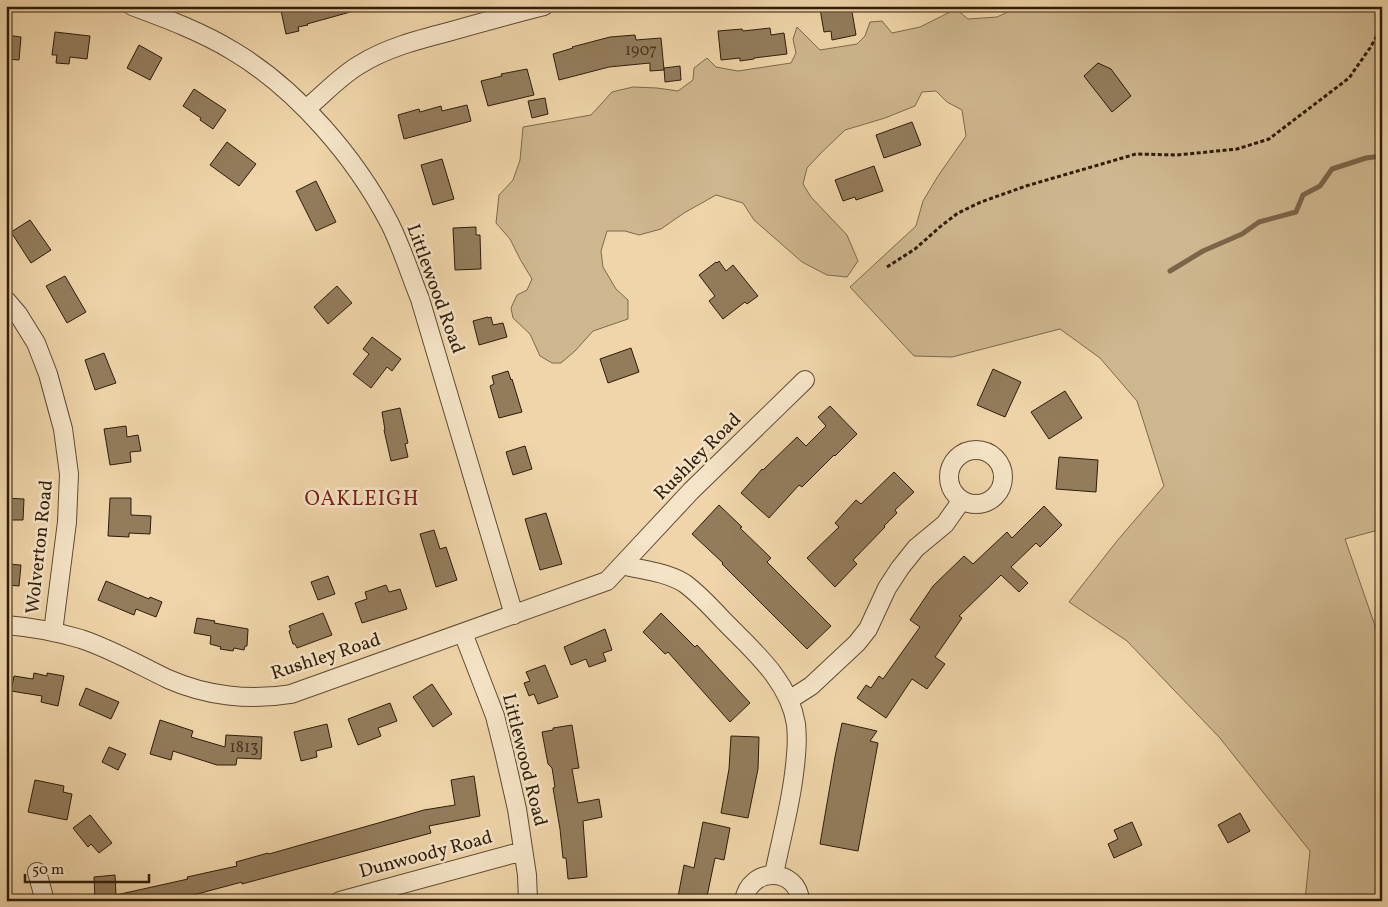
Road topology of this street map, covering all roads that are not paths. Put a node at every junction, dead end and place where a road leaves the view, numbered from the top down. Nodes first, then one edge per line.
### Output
1 (132, 6) edge
2 (544, 6) edge
3 (306, 109) junction
4 (6, 300) edge
5 (806, 380) dead end
6 (962, 500) dead end
7 (622, 566) junction
8 (514, 615) junction
9 (6, 625) edge
10 (52, 632) junction
11 (463, 633) junction
12 (789, 700) junction
13 (523, 851) junction
14 (37, 872) dead end
15 (774, 874) junction
16 (45, 901) edge
17 (340, 901) edge
18 (528, 901) edge
19 (744, 901) edge
20 (800, 901) edge

1 - 3 street, Littlewood Road
2 - 3 street
3 - 8 street, Littlewood Road
4 - 10 street, Wolverton Road
5 - 7 street, Rushley Road
6 - 12 street
7 - 8 street, Rushley Road
7 - 12 street
8 - 11 street, Rushley Road
9 - 10 street, Rushley Road
10 - 11 street, Rushley Road
11 - 13 street, Littlewood Road
12 - 15 street
13 - 17 street, Dunwoody Road
13 - 18 street, Littlewood Road
14 - 16 street
15 - 19 street
15 - 20 street

